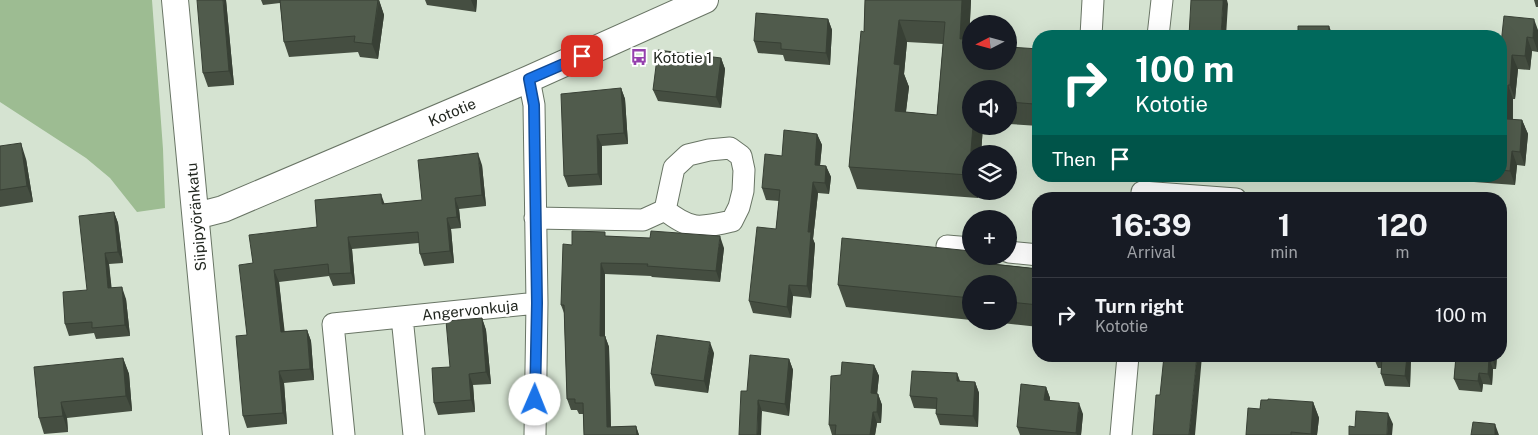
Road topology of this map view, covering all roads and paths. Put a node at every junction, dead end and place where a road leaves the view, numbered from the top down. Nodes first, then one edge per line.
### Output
1 (175, 0) edge
2 (705, 0) edge
3 (1093, 0) edge
4 (1162, 0) edge
5 (1092, 30) edge
6 (1159, 30) edge
7 (529, 79) junction
8 (1142, 189) edge
9 (1170, 192) edge
10 (665, 210) dead end
11 (196, 216) junction
12 (535, 218) junction
13 (947, 246) dead end
14 (962, 247) edge
15 (1017, 253) edge
16 (1032, 254) edge
17 (537, 303) junction
18 (402, 317) junction
19 (1128, 362) edge
20 (216, 435) edge
21 (344, 435) edge
22 (414, 435) edge
23 (535, 435) edge
24 (1122, 435) edge

1 - 11 street, Siipipyöränkatu
2 - 7 street, Kototie
3 - 5 street
4 - 6 street
7 - 11 street, Kototie
7 - 12 street
8 - 9 street
10 - 12 street
11 - 20 street, Siipipyöränkatu
12 - 17 street
13 - 14 street
15 - 16 street
17 - 18 street, Angervonkuja
17 - 23 street
18 - 21 street, Angervonkuja
18 - 22 street, Angervonkuja
19 - 24 street

